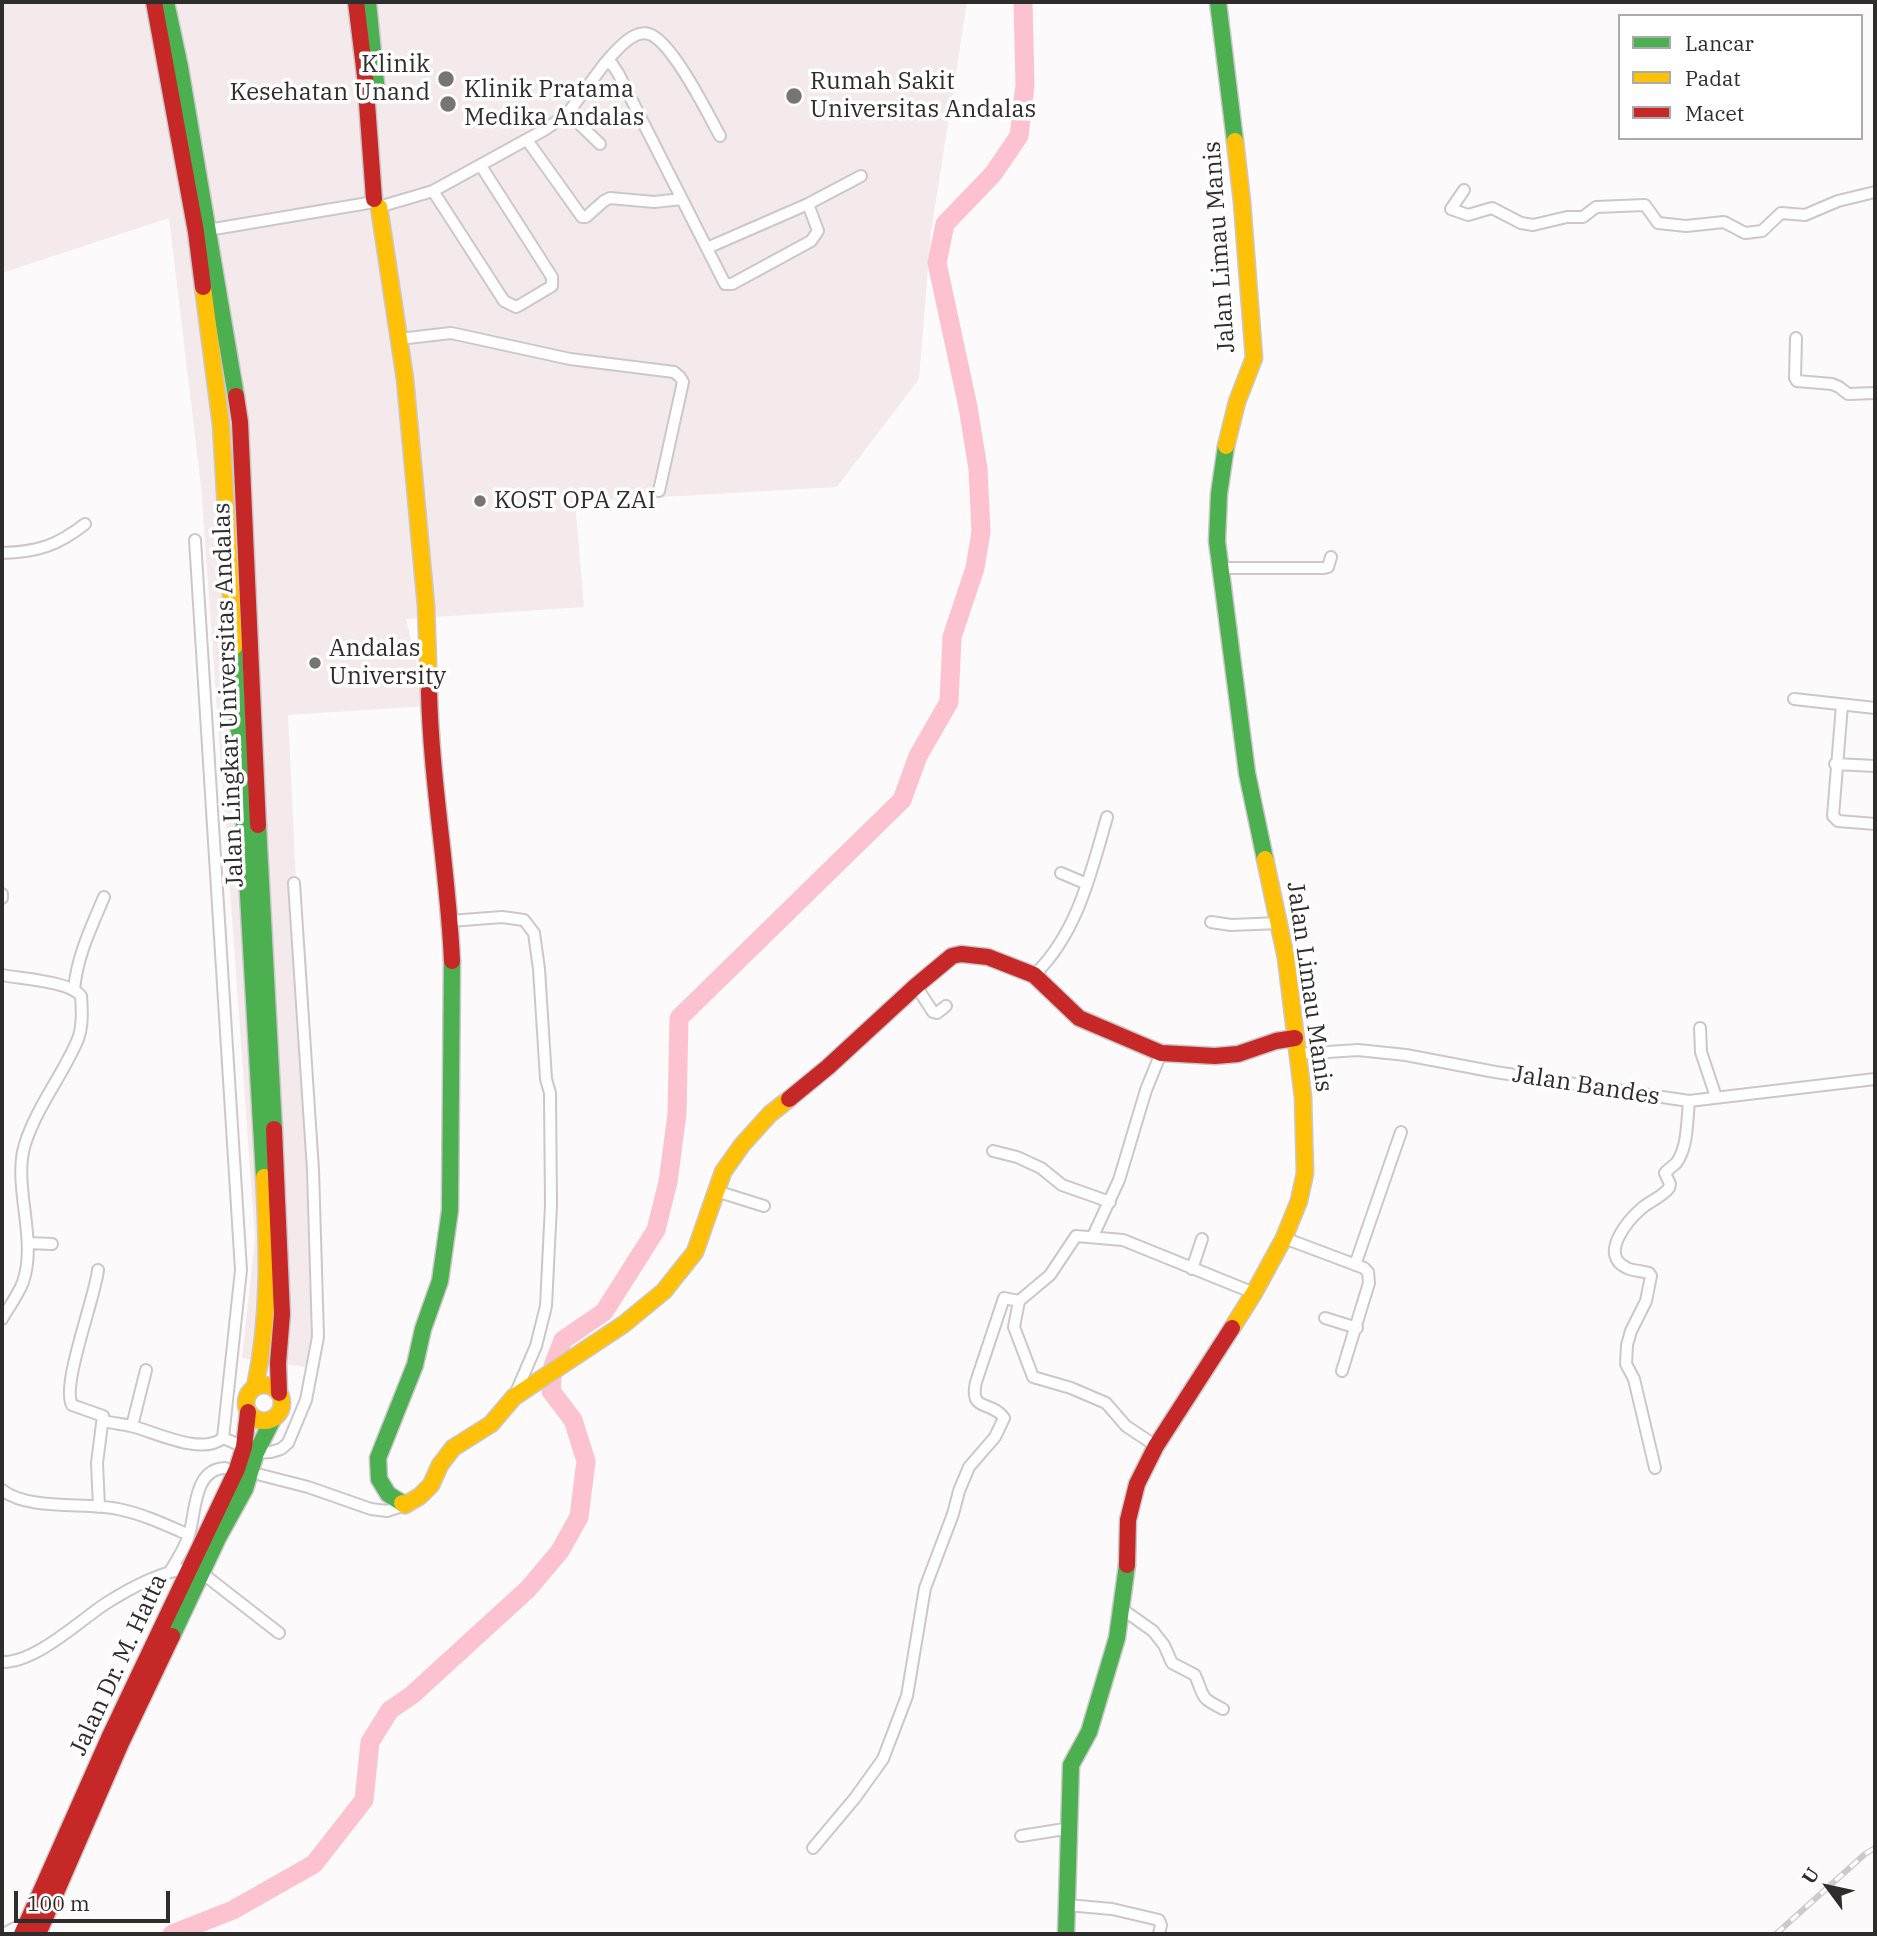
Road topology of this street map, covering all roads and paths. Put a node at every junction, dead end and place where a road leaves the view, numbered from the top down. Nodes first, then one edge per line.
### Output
1 (154, 2) edge
2 (166, 2) edge
3 (356, 2) edge
4 (368, 2) edge
5 (1218, 2) edge
6 (605, 63) junction
7 (173, 68) junction
8 (568, 113) junction
9 (720, 136) dead end
10 (527, 140) junction
11 (600, 144) dead end
12 (481, 166) junction
13 (861, 176) dead end
14 (1464, 190) dead end
15 (433, 191) junction
16 (1875, 192) edge
17 (682, 199) junction
18 (379, 202) junction
19 (808, 204) junction
20 (202, 231) junction
21 (707, 248) junction
22 (1796, 338) dead end
23 (399, 339) junction
24 (1875, 393) edge
25 (659, 491) dead end
26 (85, 524) dead end
27 (195, 540) dead end
28 (2, 553) edge
29 (1331, 557) dead end
30 (1221, 568) junction
31 (1794, 699) dead end
32 (1842, 705) junction
33 (1875, 708) edge
34 (1835, 764) junction
35 (1875, 766) edge
36 (1107, 817) dead end
37 (1875, 824) edge
38 (1061, 873) dead end
39 (294, 883) dead end
40 (1087, 884) junction
41 (104, 897) dead end
42 (450, 921) junction
43 (1211, 922) dead end
44 (1280, 923) junction
45 (2, 975) edge
46 (1039, 981) junction
47 (916, 986) junction
48 (74, 990) junction
49 (946, 1006) dead end
50 (1700, 1028) dead end
51 (1296, 1046) junction
52 (1161, 1053) junction
53 (1875, 1079) edge
54 (1716, 1097) junction
55 (1689, 1101) junction
56 (1401, 1132) dead end
57 (993, 1152) dead end
58 (716, 1191) junction
59 (1110, 1202) junction
60 (764, 1206) dead end
61 (1093, 1236) junction
62 (1284, 1238) junction
63 (1202, 1239) dead end
64 (28, 1243) junction
65 (52, 1244) dead end
66 (1356, 1265) junction
67 (1192, 1269) junction
68 (98, 1270) dead end
69 (1254, 1293) junction
70 (1019, 1301) junction
71 (1325, 1318) dead end
72 (2, 1319) edge
73 (1357, 1328) junction
74 (146, 1370) dead end
75 (1342, 1371) dead end
76 (256, 1387) junction
77 (521, 1392) junction
78 (279, 1393) junction
79 (248, 1412) junction
80 (274, 1419) junction
81 (103, 1421) junction
82 (132, 1426) junction
83 (223, 1438) junction
84 (1156, 1446) junction
85 (250, 1450) junction
86 (225, 1468) dead end
87 (1655, 1468) dead end
88 (261, 1475) dead end
89 (2, 1490) edge
90 (405, 1505) junction
91 (99, 1507) junction
92 (189, 1535) junction
93 (171, 1570) junction
94 (195, 1570) junction
95 (1122, 1609) junction
96 (278, 1633) dead end
97 (3, 1664) edge
98 (1223, 1709) dead end
99 (1071, 1828) junction
100 (1021, 1836) dead end
101 (813, 1848) dead end
102 (1068, 1905) junction
103 (29, 1930) edge
104 (4, 1934) edge
105 (1066, 1934) edge
106 (1159, 1934) edge

1 - 7 street, Jalan Lingkar Universitas Andalas
2 - 7 street, Jalan Lingkar Universitas Andalas
3 - 18 street
4 - 18 street
5 - 30 street, Jalan Limau Manis
6 - 8 street
6 - 9 street
6 - 17 street
7 - 20 street, Jalan Lingkar Universitas Andalas
8 - 10 street
8 - 11 street
10 - 12 street
10 - 17 street
12 - 15 street
12 - 15 street
13 - 19 street
14 - 16 street
15 - 18 street
17 - 21 street
18 - 20 street
18 - 23 street
19 - 21 street
19 - 21 street
20 - 76 street, Jalan Lingkar Universitas Andalas
20 - 78 street, Jalan Lingkar Universitas Andalas
22 - 24 street
23 - 25 street
23 - 42 street
26 - 28 street
27 - 83 street
29 - 30 street
30 - 44 street, Jalan Limau Manis
31 - 32 street
32 - 33 street
32 - 34 street
34 - 35 street
34 - 37 street
36 - 40 street
38 - 40 street
39 - 85 street
40 - 46 street
41 - 48 street
42 - 77 street
42 - 90 street
43 - 44 street
44 - 51 street, Jalan Limau Manis
45 - 48 street
46 - 47 street
46 - 52 street
47 - 49 street
47 - 58 street
48 - 64 street
50 - 54 street
51 - 52 street
51 - 55 street, Jalan Bandes
51 - 62 street, Jalan Limau Manis
52 - 59 street
53 - 54 street, Jalan Bandes
54 - 55 street, Jalan Bandes
55 - 87 street
56 - 66 street
57 - 59 street
58 - 60 street
58 - 77 street
59 - 61 street
61 - 67 street
61 - 70 street
62 - 66 street
62 - 69 street, Jalan Limau Manis
63 - 67 street
64 - 65 street
64 - 72 street
66 - 73 street
67 - 69 street
68 - 81 street
69 - 84 street, Jalan Limau Manis
70 - 84 street
70 - 101 street
71 - 73 street
73 - 75 street
74 - 82 street
76 - 78 street
76 - 79 street
77 - 90 street
78 - 80 street
79 - 80 street
79 - 85 street, Jalan Dr. M. Hatta
80 - 85 street, Jalan Dr. M. Hatta
81 - 82 street
81 - 91 street
82 - 83 street
83 - 85 street
84 - 95 street, Jalan Limau Manis
85 - 94 street, Jalan Dr. M. Hatta
86 - 92 street
88 - 90 street
89 - 91 street
91 - 92 street
92 - 93 street
93 - 94 street
93 - 97 street
94 - 96 street
94 - 103 street, Jalan Dr. M. Hatta
95 - 98 street
95 - 99 street, Jalan Limau Manis
99 - 100 street
99 - 102 street, Jalan Limau Manis
102 - 105 street, Jalan Limau Manis
102 - 106 street
103 - 104 street

